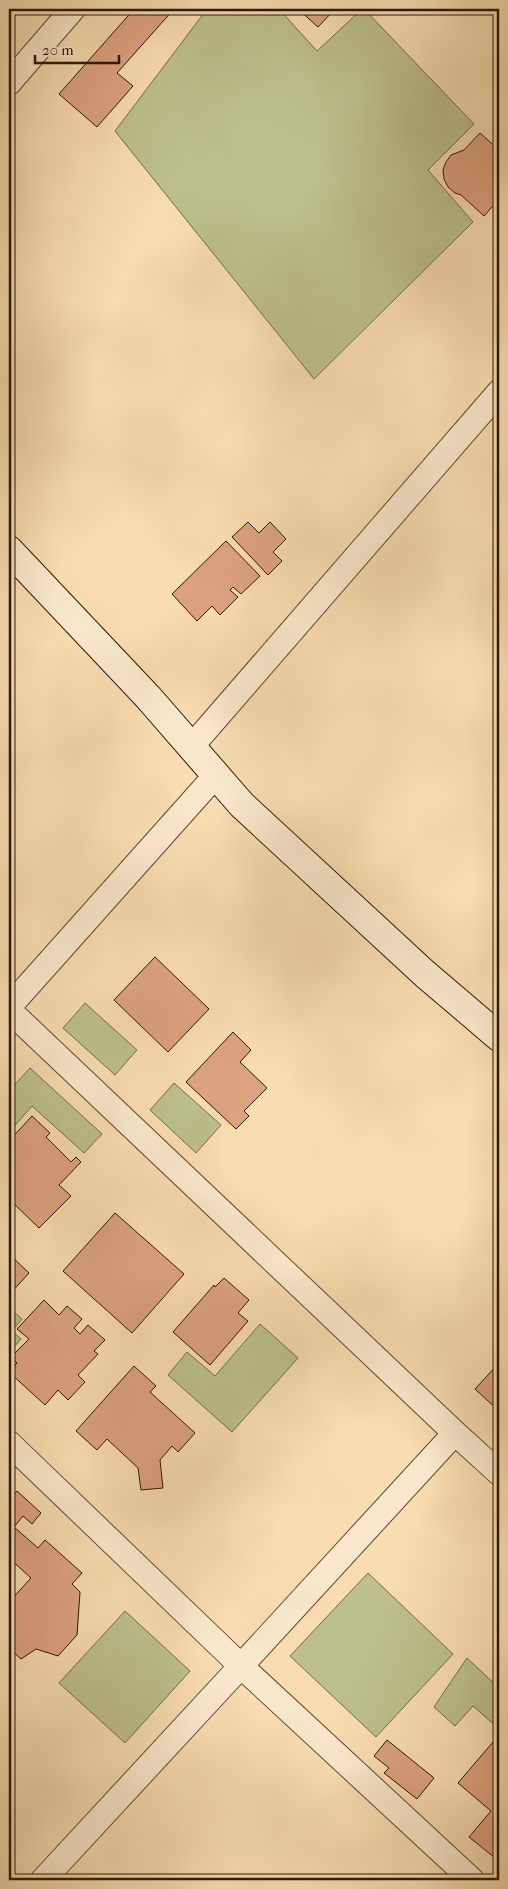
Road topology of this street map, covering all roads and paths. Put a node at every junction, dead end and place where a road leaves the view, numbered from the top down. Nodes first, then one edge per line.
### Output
1 (73, 9) edge
2 (9, 83) edge
3 (499, 392) edge
4 (9, 550) edge
5 (192, 746) junction
6 (216, 775) junction
7 (9, 1009) edge
8 (499, 1037) edge
9 (454, 1434) junction
10 (9, 1443) edge
11 (499, 1473) edge
12 (241, 1666) junction
13 (44, 1880) edge
14 (472, 1880) edge

1 - 2 street
3 - 5 street
4 - 5 street
5 - 6 street
6 - 7 street
6 - 8 street
7 - 9 street
9 - 11 street
9 - 12 street
10 - 12 street
12 - 13 street
12 - 14 street

